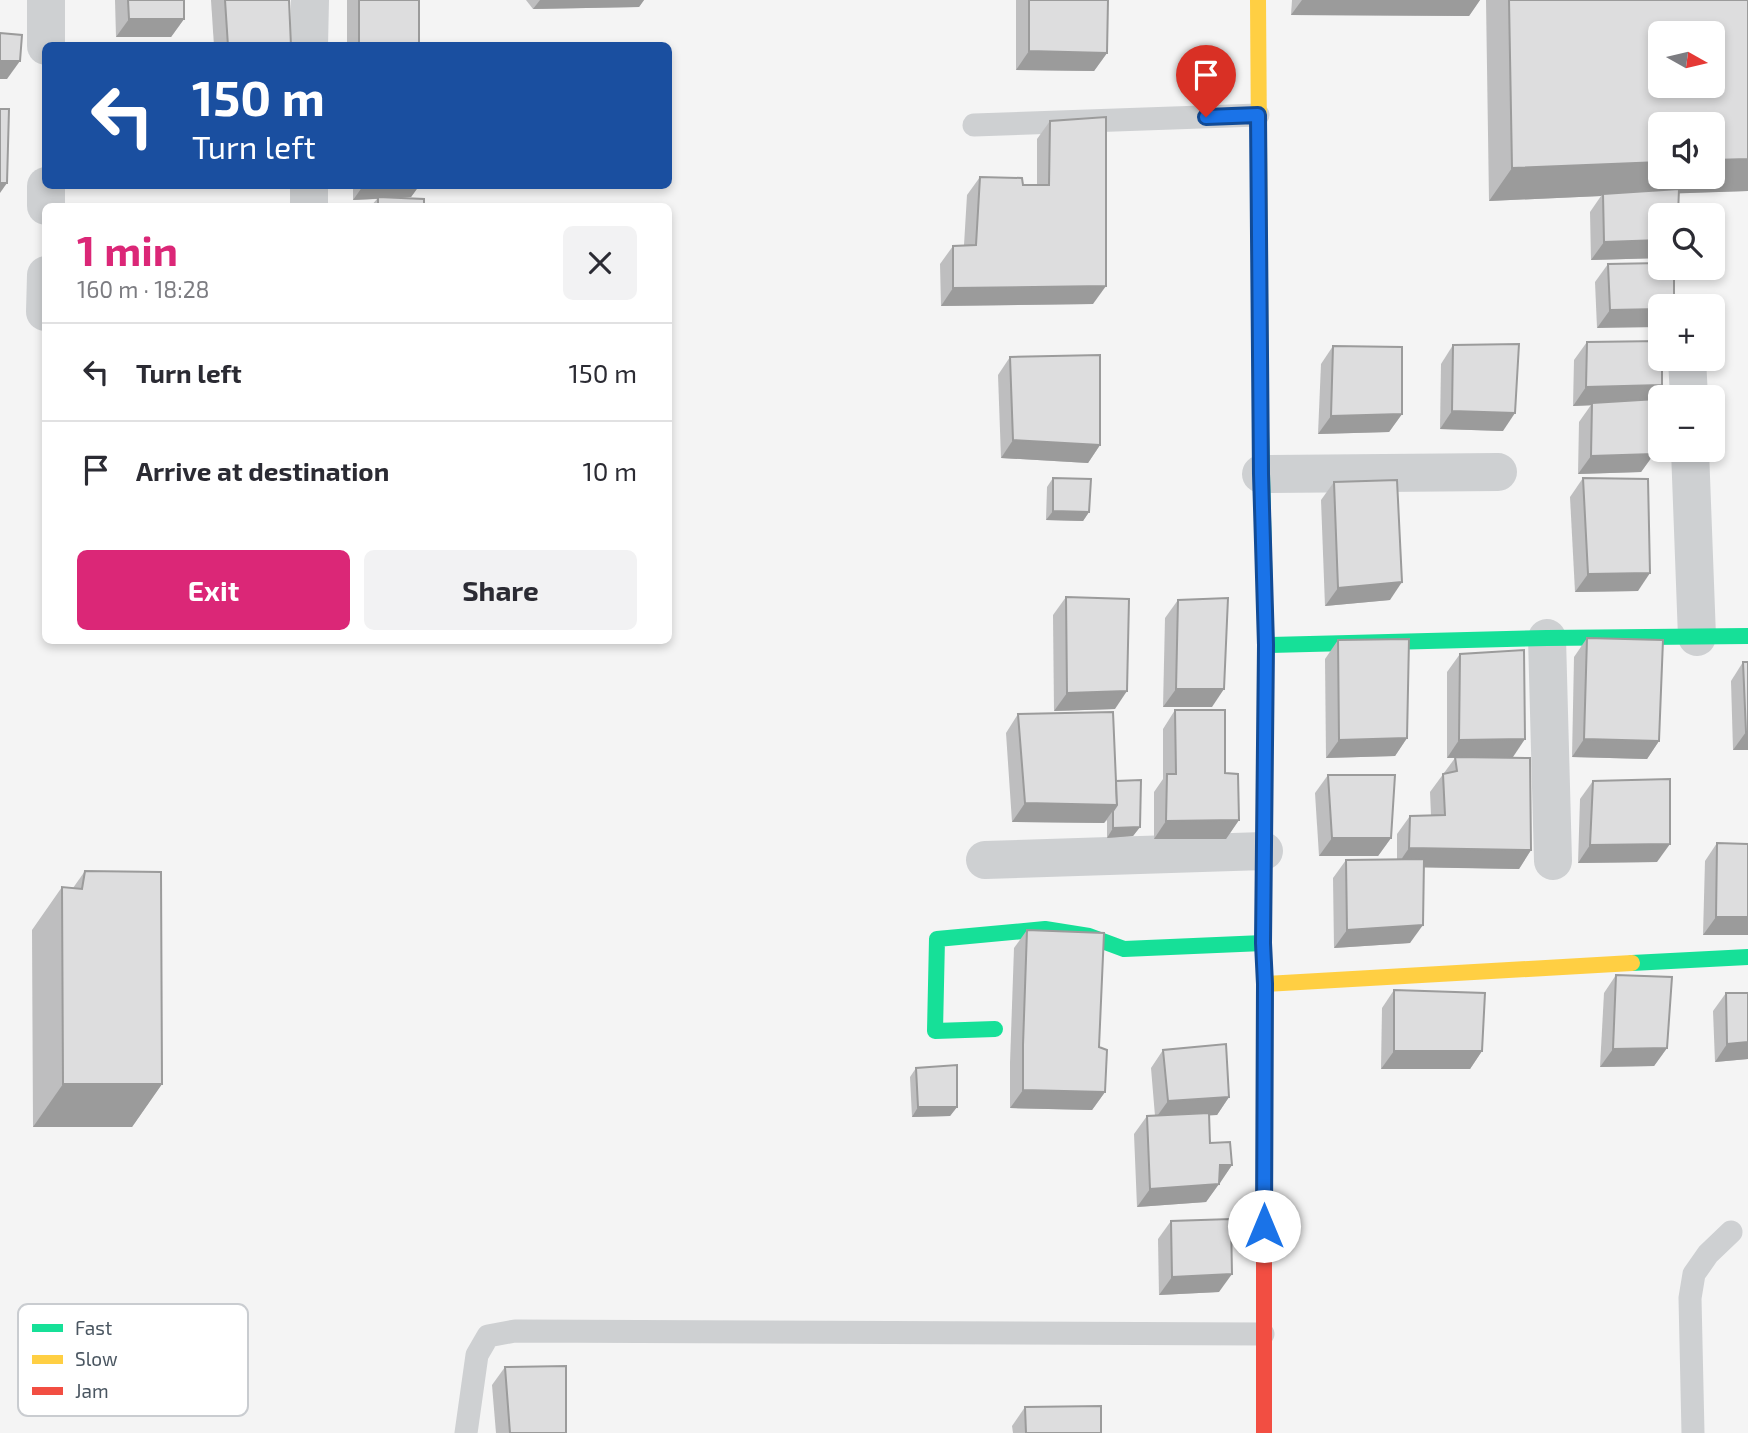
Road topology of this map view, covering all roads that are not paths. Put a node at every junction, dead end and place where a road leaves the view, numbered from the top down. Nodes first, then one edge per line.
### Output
1 (46, 0) edge
2 (310, 0) edge
3 (1258, 0) edge
4 (46, 42) edge
5 (309, 42) edge
6 (1258, 115) junction
7 (974, 125) dead end
8 (1690, 462) edge
9 (1498, 472) dead end
10 (1261, 474) junction
11 (1748, 636) edge
12 (1697, 637) junction
13 (1547, 638) junction
14 (1266, 645) junction
15 (1264, 851) junction
16 (985, 860) dead end
17 (1553, 861) dead end
18 (1263, 943) junction
19 (1748, 957) edge
20 (1265, 984) junction
21 (995, 1029) dead end
22 (1731, 1232) dead end
23 (1263, 1334) junction
24 (467, 1433) edge
25 (1264, 1433) edge
26 (1693, 1433) edge

1 - 4 street
2 - 5 street
3 - 6 street
6 - 7 lane
6 - 10 street
8 - 12 street
9 - 10 street
10 - 14 street
11 - 12 street
12 - 13 street
13 - 14 street
13 - 17 street
14 - 15 street
15 - 16 street
15 - 18 street
18 - 20 street
18 - 21 street
19 - 20 street
20 - 23 street
22 - 26 lane
23 - 24 lane
23 - 25 street

